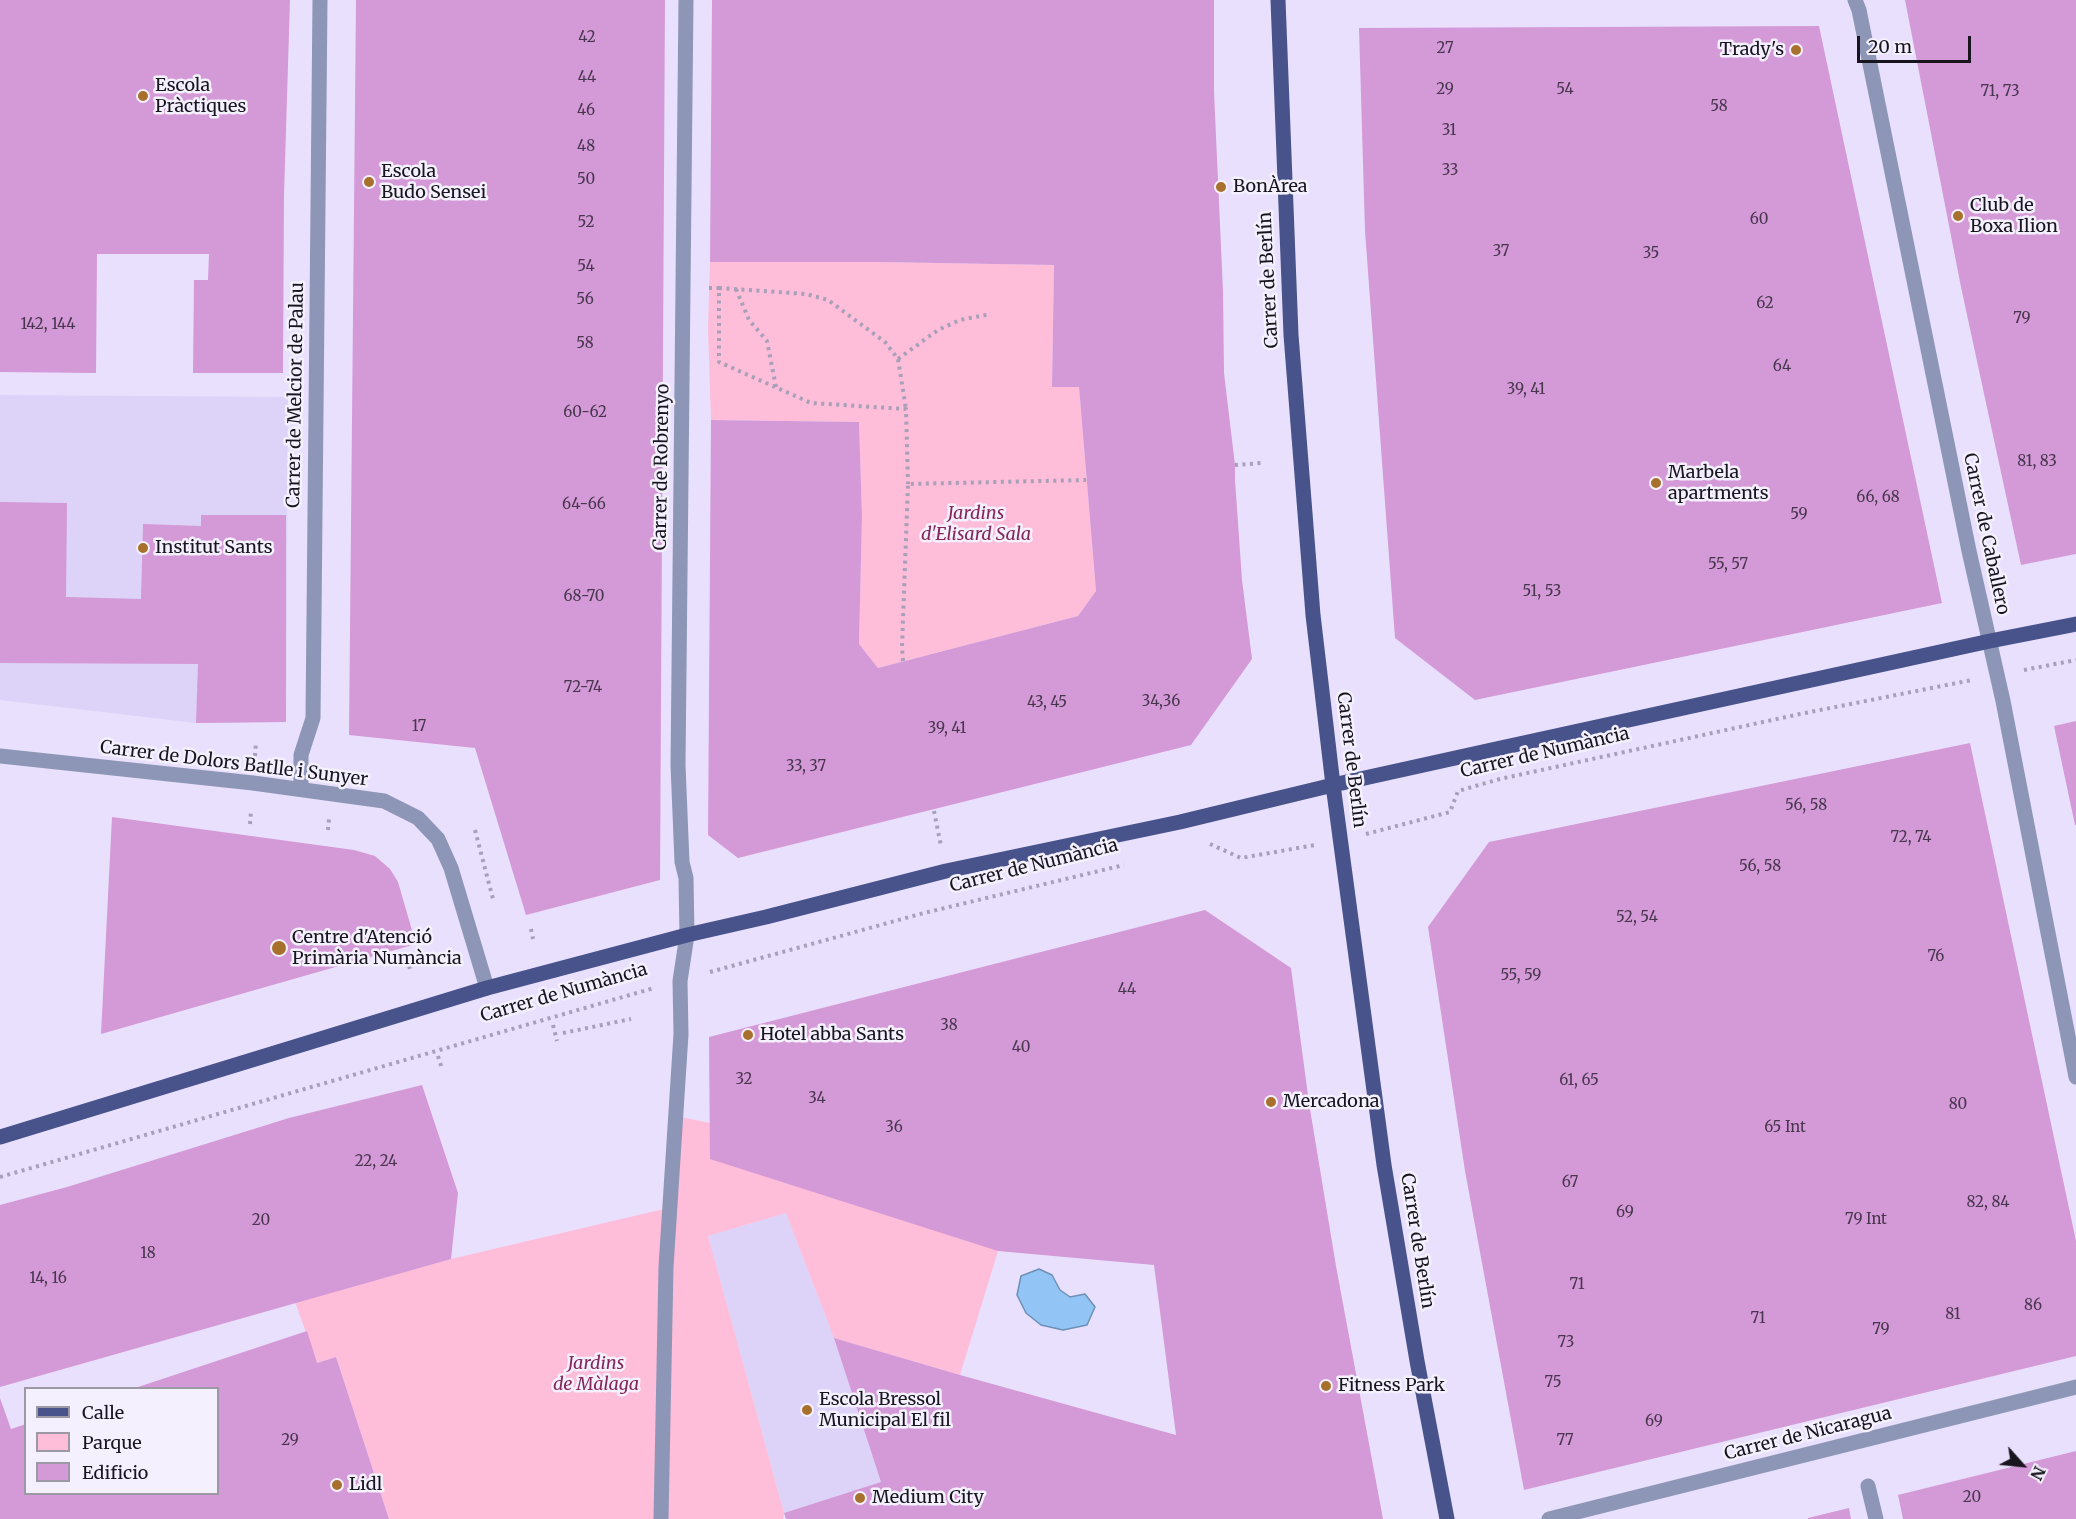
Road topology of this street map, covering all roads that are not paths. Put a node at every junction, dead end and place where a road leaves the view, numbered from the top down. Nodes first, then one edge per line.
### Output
1 (320, 0) edge
2 (686, 0) edge
3 (1278, 0) edge
4 (1855, 0) edge
5 (2076, 624) edge
6 (1989, 640) junction
7 (0, 756) edge
8 (1333, 785) junction
9 (302, 789) junction
10 (687, 935) junction
11 (487, 988) junction
12 (2076, 1077) edge
13 (0, 1137) edge
14 (2076, 1387) edge
15 (1868, 1485) dead end
16 (662, 1519) edge
17 (1448, 1519) edge
18 (1549, 1519) edge
19 (1876, 1519) edge

1 - 9 street, Carrer de Melcior de Palau
2 - 10 street, Carrer de Robrenyo
3 - 8 main road, Carrer de Berlín
4 - 6 street, Carrer de Caballero
5 - 6 main road, Carrer de Numància
6 - 8 main road, Carrer de Numància
6 - 12 street, Carrer de Caballero
7 - 9 street, Carrer de Dolors Batlle i Sunyer
8 - 10 main road, Carrer de Numància
8 - 17 main road, Carrer de Berlín
9 - 11 street, Carrer de Dolors Batlle i Sunyer
10 - 11 main road, Carrer de Numància
10 - 16 street, Carrer de Robrenyo
11 - 13 main road, Carrer de Numància
14 - 18 street, Carrer de Nicaragua
15 - 19 street

